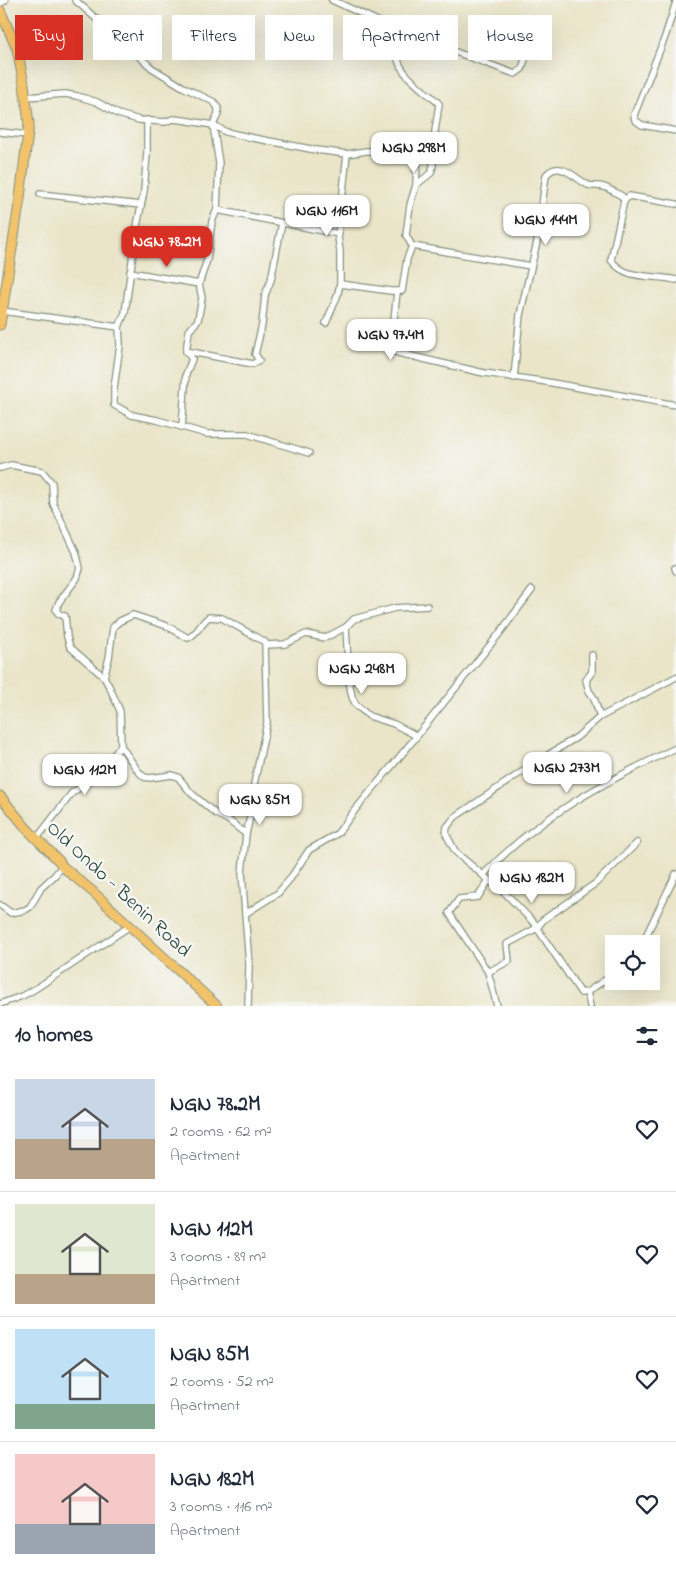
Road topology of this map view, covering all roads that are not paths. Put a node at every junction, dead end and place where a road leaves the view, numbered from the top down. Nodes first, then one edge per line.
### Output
1 (4, 0) edge
2 (74, 0) edge
3 (332, 0) edge
4 (0, 2) edge
5 (676, 2) edge
6 (0, 10) edge
7 (364, 15) edge
8 (399, 60) edge
9 (477, 60) edge
10 (525, 60) edge
11 (26, 97) junction
12 (146, 120) junction
13 (213, 125) junction
14 (676, 131) edge
15 (0, 132) edge
16 (28, 136) junction
17 (346, 154) junction
18 (416, 185) junction
19 (40, 194) dead end
20 (624, 201) junction
21 (676, 204) edge
22 (141, 205) junction
23 (217, 210) junction
24 (282, 223) junction
25 (339, 234) junction
26 (412, 246) junction
27 (532, 266) junction
28 (130, 272) junction
29 (676, 280) edge
30 (200, 284) junction
31 (340, 284) junction
32 (397, 292) junction
33 (2, 311) junction
34 (326, 322) dead end
35 (0, 325) edge
36 (120, 327) junction
37 (186, 351) junction
38 (514, 378) junction
39 (676, 405) edge
40 (182, 427) junction
41 (309, 453) dead end
42 (0, 468) edge
43 (532, 590) dead end
44 (427, 606) dead end
45 (346, 627) junction
46 (266, 645) junction
47 (592, 655) dead end
48 (104, 677) junction
49 (676, 677) edge
50 (600, 717) junction
51 (417, 736) junction
52 (120, 746) junction
53 (676, 748) edge
54 (0, 796) edge
55 (246, 834) junction
56 (36, 838) junction
57 (637, 843) dead end
58 (62, 866) junction
59 (676, 874) edge
60 (484, 875) junction
61 (489, 880) junction
62 (0, 905) edge
63 (245, 914) junction
64 (130, 926) junction
65 (537, 928) junction
66 (646, 935) edge
67 (488, 972) junction
68 (605, 980) edge
69 (587, 992) junction
70 (0, 1004) edge
71 (217, 1006) edge
72 (248, 1006) edge
73 (498, 1006) edge
74 (590, 1006) edge

1 - 4 street
2 - 13 street
3 - 7 street
5 - 14 street
6 - 11 main road
8 - 18 street
9 - 10 street
11 - 12 street
11 - 16 main road
12 - 13 street
12 - 22 street
13 - 17 street
13 - 23 street
15 - 16 street
16 - 33 main road
17 - 18 street
17 - 25 street
18 - 26 street
19 - 22 street
20 - 21 street
20 - 27 street
20 - 29 street
22 - 28 street
23 - 24 street
23 - 30 street
24 - 25 street
24 - 37 street
25 - 31 street
26 - 27 street
26 - 32 street
27 - 38 street
28 - 30 street
28 - 36 street
30 - 37 street
31 - 32 street
31 - 34 street
32 - 38 street
33 - 35 main road
33 - 36 street
36 - 40 street
37 - 40 street
38 - 39 street
40 - 41 street
42 - 48 street
43 - 51 street
44 - 45 street
45 - 46 street
45 - 51 street
46 - 48 street
46 - 55 street
47 - 50 street
48 - 52 street
49 - 50 street
50 - 60 street
51 - 63 street
52 - 55 street
52 - 56 street
53 - 60 street
54 - 56 main road, Old Ondo - Benin Road
55 - 63 street
56 - 58 main road, Old Ondo - Benin Road
57 - 65 street
58 - 62 street
58 - 64 main road, Old Ondo - Benin Road
59 - 66 street
60 - 61 street
61 - 65 street
61 - 67 street
63 - 72 street
64 - 70 street
64 - 71 main road, Old Ondo - Benin Road
65 - 67 street
65 - 69 street
67 - 73 street
68 - 69 street
69 - 74 street

